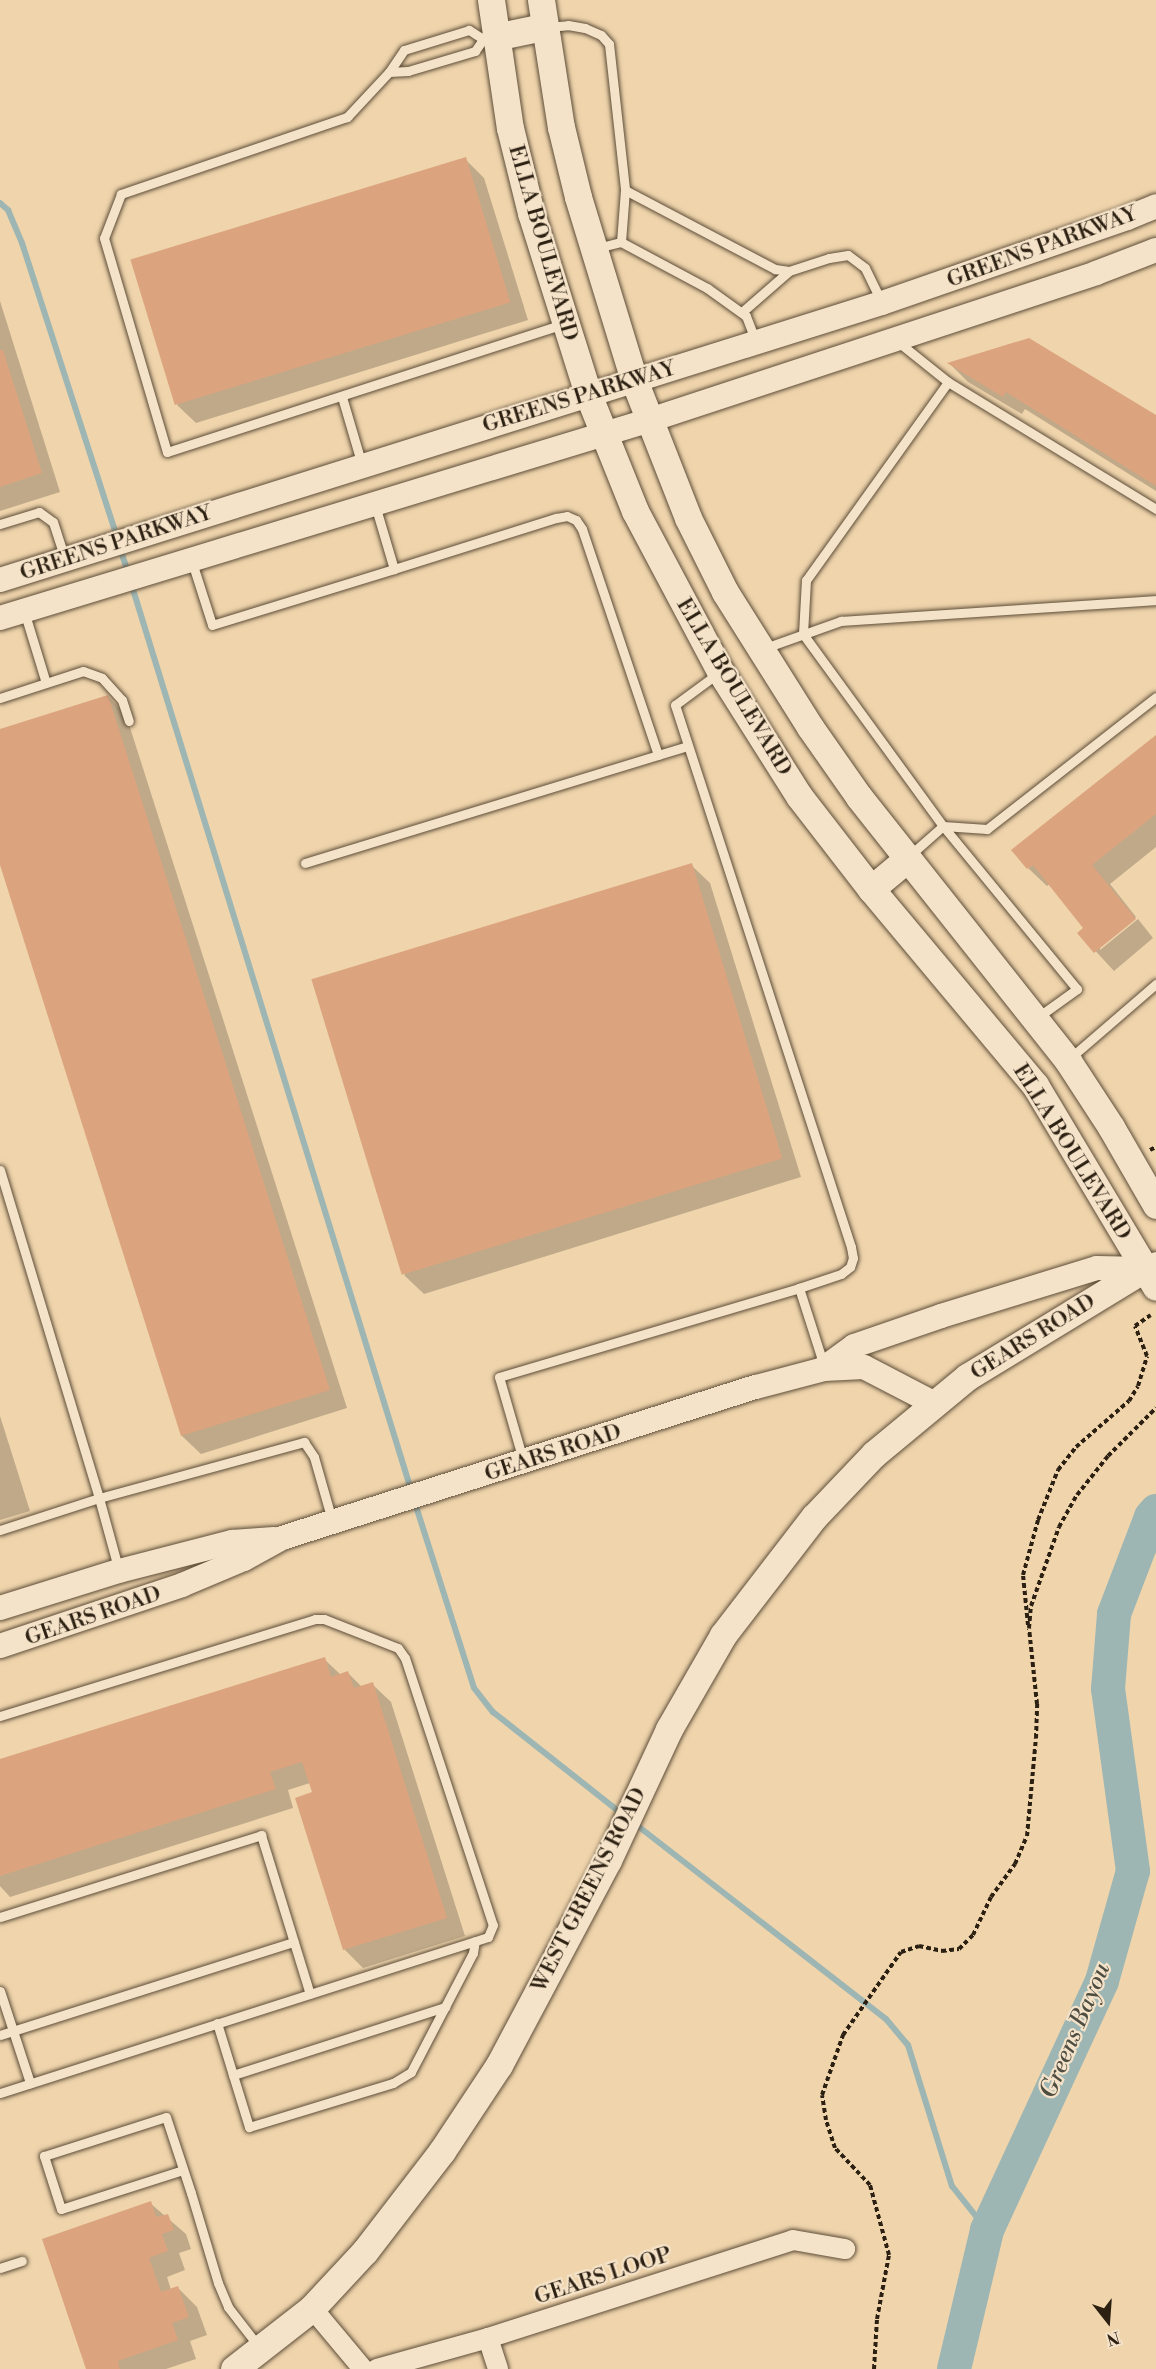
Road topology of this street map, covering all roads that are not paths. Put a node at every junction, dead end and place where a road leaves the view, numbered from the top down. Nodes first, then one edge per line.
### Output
1 (491, 0) edge
2 (541, 0) edge
3 (543, 27) junction
4 (489, 38) junction
5 (389, 72) junction
6 (625, 190) junction
7 (1156, 206) edge
8 (621, 242) junction
9 (593, 249) junction
10 (1156, 250) edge
11 (789, 271) junction
12 (882, 303) junction
13 (742, 312) junction
14 (565, 323) junction
15 (895, 339) junction
16 (756, 342) junction
17 (634, 380) junction
18 (948, 382) junction
19 (588, 394) junction
20 (342, 397) junction
21 (650, 420) junction
22 (602, 434) junction
23 (362, 465) junction
24 (374, 503) junction
25 (1156, 509) edge
26 (0, 524) edge
27 (191, 559) junction
28 (66, 560) junction
29 (394, 569) junction
30 (0, 580) edge
31 (1156, 600) edge
32 (24, 611) junction
33 (0, 618) edge
34 (803, 634) junction
35 (760, 650) junction
36 (720, 671) junction
37 (46, 683) junction
38 (1156, 697) edge
39 (0, 698) edge
40 (129, 721) dead end
41 (688, 746) junction
42 (658, 755) junction
43 (943, 826) junction
44 (907, 858) junction
45 (305, 863) dead end
46 (871, 889) junction
47 (1156, 984) edge
48 (1036, 1018) junction
49 (1068, 1061) junction
50 (1035, 1085) junction
51 (0, 1170) edge
52 (1156, 1205) edge
53 (1152, 1273) edge
54 (799, 1288) junction
55 (824, 1369) junction
56 (935, 1404) junction
57 (524, 1462) junction
58 (99, 1498) junction
59 (333, 1522) junction
60 (0, 1530) edge
61 (282, 1538) junction
62 (119, 1570) junction
63 (0, 1608) edge
64 (0, 1647) edge
65 (0, 1716) edge
66 (0, 1917) edge
67 (475, 1941) junction
68 (294, 1942) junction
69 (0, 1991) edge
70 (310, 1994) junction
71 (445, 2007) junction
72 (218, 2023) junction
73 (13, 2031) junction
74 (0, 2035) edge
75 (233, 2075) junction
76 (30, 2083) junction
77 (0, 2093) edge
78 (183, 2170) junction
79 (845, 2250) dead end
80 (22, 2261) dead end
81 (0, 2268) edge
82 (312, 2308) junction
83 (488, 2338) junction
84 (260, 2349) junction
85 (234, 2369) edge
86 (363, 2369) edge
87 (377, 2369) edge
88 (498, 2369) edge

1 - 4 main road, ELLA BOULEVARD
2 - 3 main road, ELLA BOULEVARD
3 - 4 main road
3 - 6 lane
3 - 9 main road, ELLA BOULEVARD
4 - 5 lane
4 - 5 lane
4 - 14 main road, ELLA BOULEVARD
5 - 20 lane
6 - 8 lane
6 - 11 lane
7 - 12 street, GREENS PARKWAY
8 - 9 lane
8 - 13 lane
9 - 17 main road, ELLA BOULEVARD
10 - 15 street, GREENS PARKWAY
11 - 12 lane
11 - 13 lane
12 - 15 street
12 - 16 street, GREENS PARKWAY
13 - 16 lane
14 - 19 main road, ELLA BOULEVARD
14 - 20 lane
15 - 18 lane
15 - 21 street, GREENS PARKWAY
16 - 17 street, GREENS PARKWAY
17 - 19 street, GREENS PARKWAY
17 - 21 main road, ELLA BOULEVARD
18 - 25 lane
18 - 34 lane
19 - 22 main road, ELLA BOULEVARD
19 - 23 street, GREENS PARKWAY
20 - 23 lane
21 - 22 street, GREENS PARKWAY
21 - 35 main road, ELLA BOULEVARD
22 - 24 street, GREENS PARKWAY
22 - 36 main road, ELLA BOULEVARD
23 - 24 street
23 - 28 street, GREENS PARKWAY
24 - 27 street, GREENS PARKWAY
24 - 29 lane
26 - 28 lane
27 - 29 lane
27 - 32 street, GREENS PARKWAY
28 - 30 street, GREENS PARKWAY
29 - 42 lane
31 - 34 lane
32 - 33 street, GREENS PARKWAY
32 - 37 lane
34 - 35 lane
34 - 43 lane
35 - 36 main road
35 - 44 main road, ELLA BOULEVARD
36 - 41 lane
36 - 46 main road, ELLA BOULEVARD
37 - 39 lane
37 - 40 lane
38 - 43 lane
41 - 42 lane
41 - 54 lane
42 - 45 lane
43 - 44 lane
43 - 48 lane
44 - 46 main road
44 - 48 main road, ELLA BOULEVARD
46 - 50 main road, ELLA BOULEVARD
47 - 49 lane
48 - 49 main road, ELLA BOULEVARD
49 - 50 main road
49 - 52 main road, ELLA BOULEVARD
50 - 53 main road, ELLA BOULEVARD
51 - 58 lane
53 - 55 street, GEARS ROAD
53 - 56 main road, GEARS ROAD
54 - 55 lane
54 - 57 lane
55 - 56 street, GEARS ROAD
55 - 57 street, GEARS ROAD
56 - 82 main road, WEST GREENS ROAD
57 - 59 street, GEARS ROAD
58 - 59 lane
58 - 60 lane
58 - 62 lane
59 - 61 street, GEARS ROAD
61 - 62 street, GEARS ROAD
61 - 64 street, GEARS ROAD
62 - 63 street, GEARS ROAD
65 - 67 lane
66 - 68 lane
67 - 70 lane
67 - 71 lane
68 - 70 lane
68 - 73 lane
69 - 73 lane
70 - 72 lane
71 - 75 lane
71 - 75 lane
72 - 75 lane
72 - 76 lane
73 - 74 lane
73 - 76 lane
76 - 77 lane
78 - 78 lane
78 - 84 lane
79 - 83 street, GEARS LOOP
80 - 81 lane
82 - 84 main road, WEST GREENS ROAD
82 - 86 street
83 - 87 street, GEARS LOOP
83 - 88 street
84 - 85 main road, WEST GREENS ROAD

